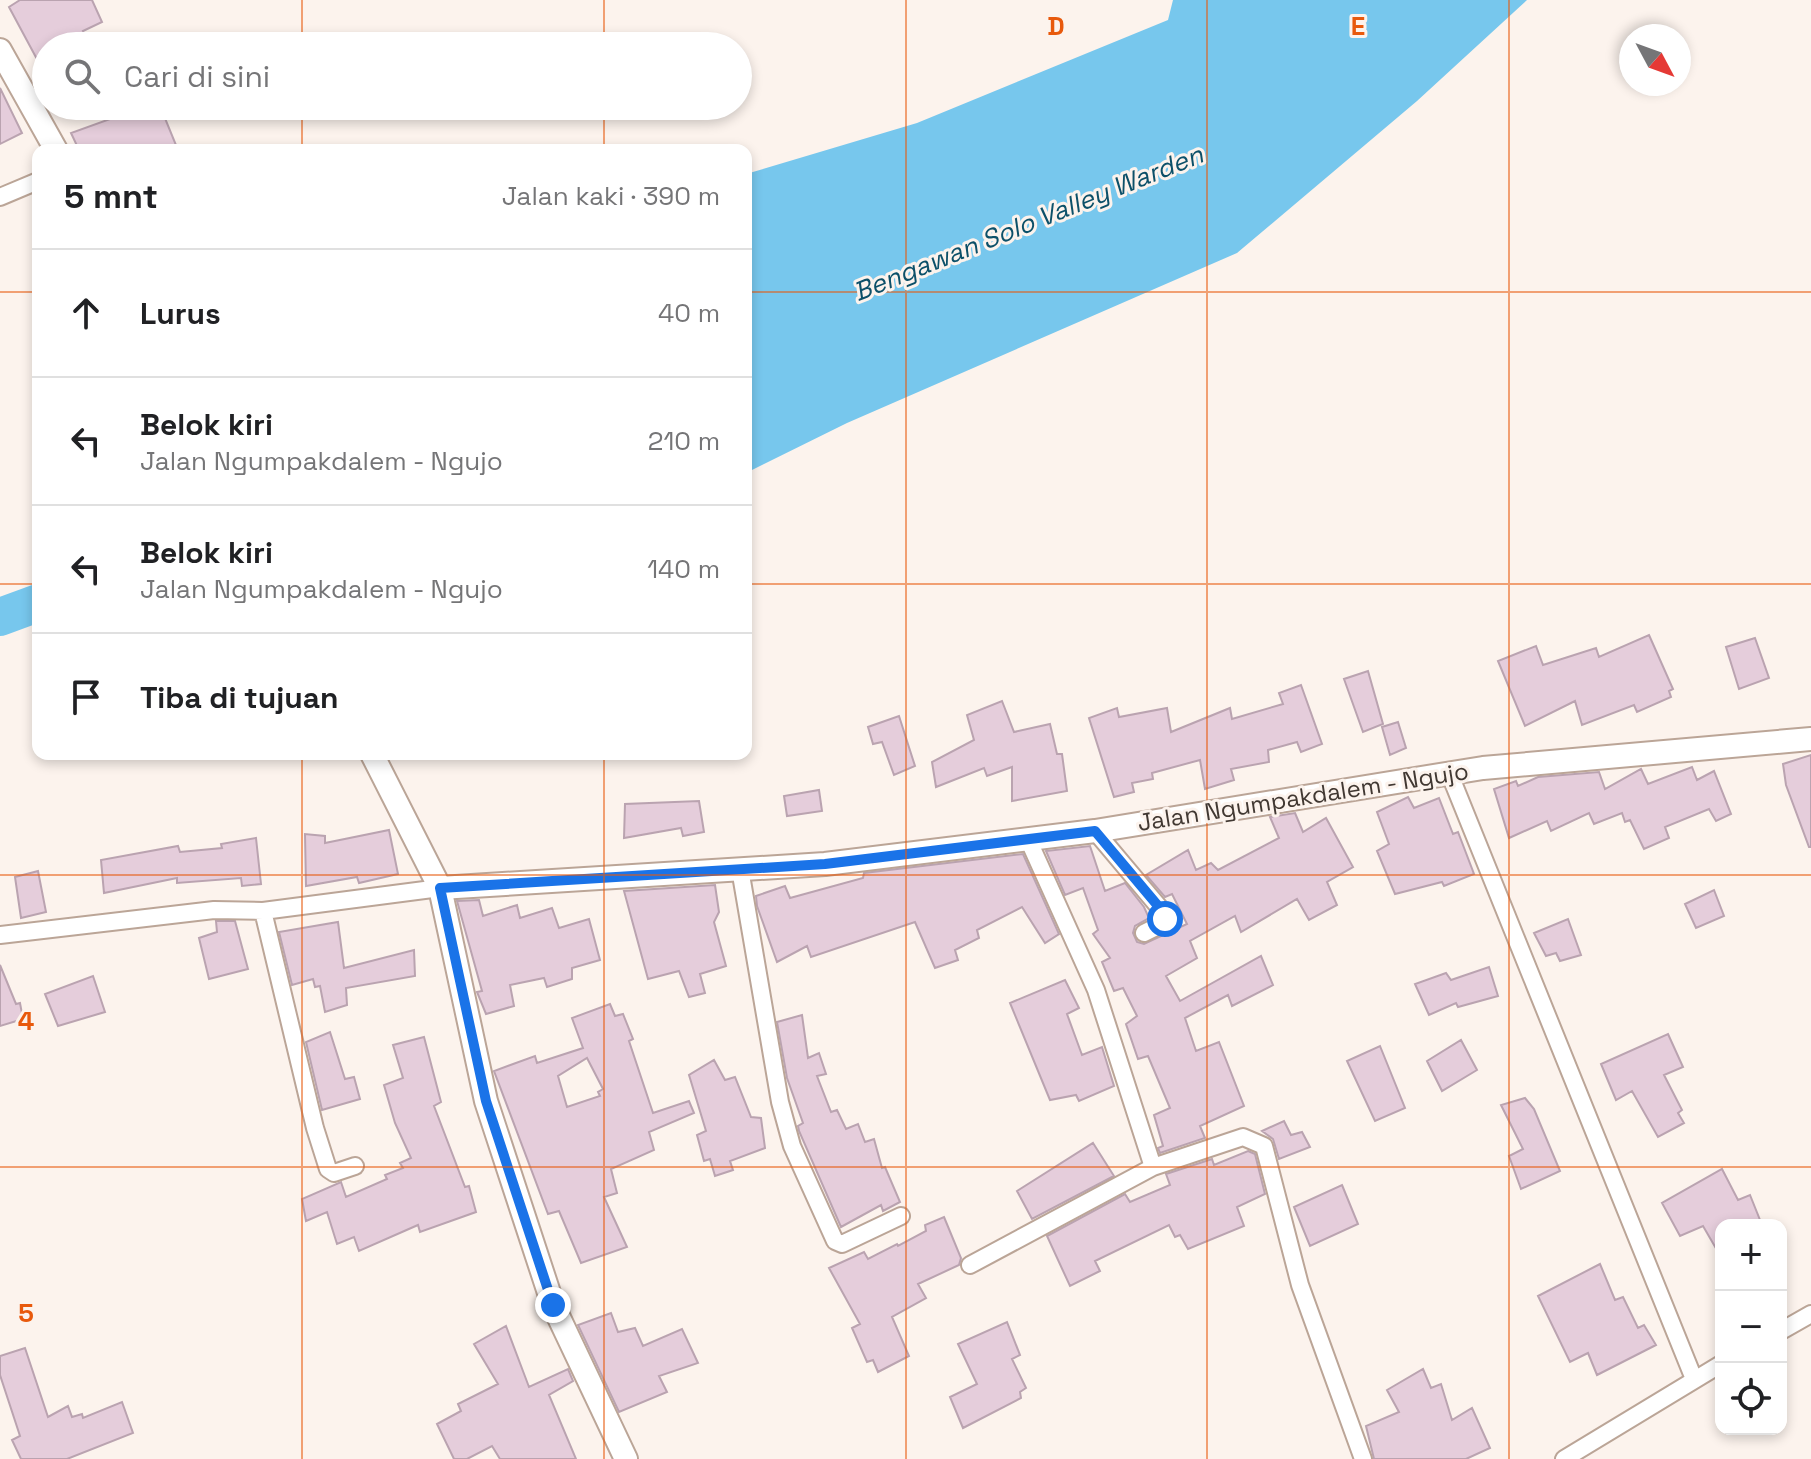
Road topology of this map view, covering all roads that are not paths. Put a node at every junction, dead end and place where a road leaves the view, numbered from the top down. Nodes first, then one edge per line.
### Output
1 (0, 50) edge
2 (32, 107) edge
3 (39, 120) edge
4 (53, 144) edge
5 (32, 184) edge
6 (0, 197) edge
7 (1811, 739) edge
8 (375, 760) edge
9 (1450, 775) junction
10 (1095, 831) junction
11 (1028, 839) junction
12 (740, 869) junction
13 (440, 888) junction
14 (263, 911) junction
15 (1144, 933) dead end
16 (0, 935) edge
17 (355, 1166) dead end
18 (1153, 1167) junction
19 (901, 1216) dead end
20 (970, 1265) dead end
21 (1811, 1314) edge
22 (1787, 1328) edge
23 (1715, 1367) edge
24 (1694, 1379) junction
25 (626, 1459) edge
26 (1363, 1459) edge
27 (1564, 1459) edge

1 - 2 street
3 - 4 street
5 - 6 street
7 - 9 street, Jalan Ngumpakdalem - Ngujo
8 - 13 street
9 - 10 street, Jalan Ngumpakdalem - Ngujo
9 - 24 street
10 - 11 street, Jalan Ngumpakdalem - Ngujo
10 - 15 street
11 - 12 street, Jalan Ngumpakdalem - Ngujo
11 - 18 street
12 - 13 street, Jalan Ngumpakdalem - Ngujo
12 - 19 street
13 - 14 street
13 - 25 street
14 - 16 street
14 - 17 street
18 - 20 street
18 - 26 street
21 - 22 street
23 - 24 street
24 - 27 street

